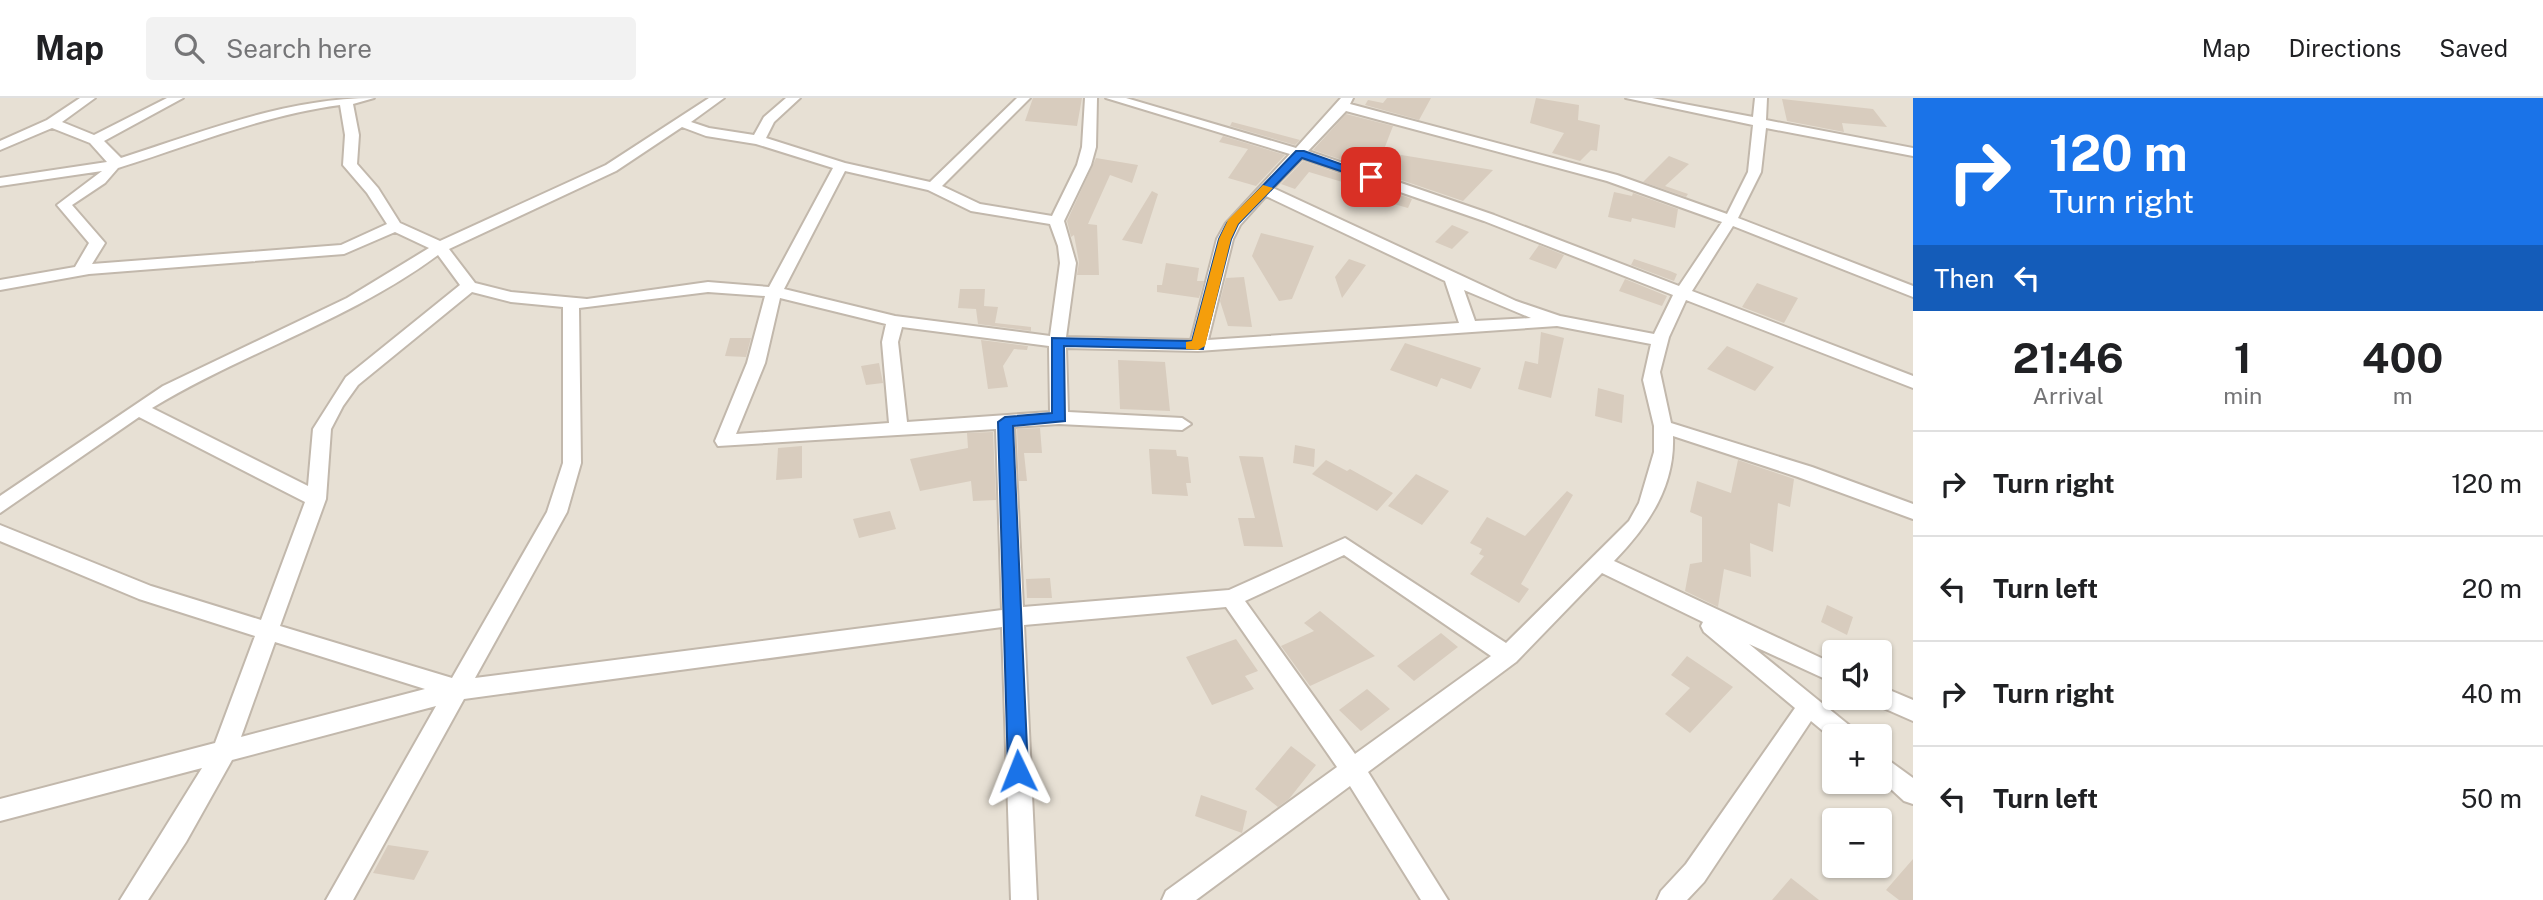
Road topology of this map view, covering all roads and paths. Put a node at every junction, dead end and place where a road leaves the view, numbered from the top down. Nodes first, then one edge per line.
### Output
1 (89, 98) edge
2 (177, 98) edge
3 (282, 98) edge
4 (368, 98) edge
5 (718, 98) edge
6 (794, 98) edge
7 (1024, 98) edge
8 (1091, 98) edge
9 (1112, 98) edge
10 (1632, 98) edge
11 (1761, 98) edge
12 (344, 100) edge
13 (1171, 100) dead end
14 (1345, 102) edge
15 (1154, 111) junction
16 (1759, 121) junction
17 (52, 123) junction
18 (243, 123) junction
19 (682, 123) junction
20 (95, 140) junction
21 (758, 140) junction
22 (0, 146) edge
23 (1913, 152) edge
24 (1300, 153) junction
25 (114, 165) junction
26 (841, 166) junction
27 (0, 182) edge
28 (933, 187) junction
29 (1265, 190) junction
30 (1728, 219) junction
31 (1057, 221) junction
32 (395, 226) junction
33 (440, 247) junction
34 (80, 271) junction
35 (1453, 281) junction
36 (0, 285) edge
37 (469, 286) junction
38 (1681, 290) junction
39 (774, 292) junction
40 (1913, 292) edge
41 (571, 302) junction
42 (895, 321) junction
43 (1557, 321) junction
44 (1468, 325) junction
45 (1660, 340) junction
46 (1057, 342) junction
47 (1198, 346) junction
48 (1913, 382) edge
49 (139, 409) junction
50 (1059, 418) junction
51 (1005, 422) junction
52 (1182, 424) dead end
53 (1664, 427) junction
54 (900, 429) junction
55 (316, 499) junction
56 (0, 506) edge
57 (1913, 512) edge
58 (0, 533) edge
59 (1600, 563) junction
60 (1231, 598) junction
61 (1686, 606) junction
62 (1011, 617) junction
63 (270, 630) junction
64 (1508, 656) junction
65 (1822, 668) edge
66 (459, 690) junction
67 (1892, 701) edge
68 (1810, 704) junction
69 (1913, 711) edge
70 (1832, 724) edge
71 (223, 754) junction
72 (1355, 771) junction
73 (1892, 775) edge
74 (1913, 793) edge
75 (0, 810) edge
76 (133, 900) edge
77 (339, 900) edge
78 (1024, 900) edge
79 (1175, 900) edge
80 (1434, 900) edge
81 (1670, 900) edge

1 - 17 street
2 - 20 street
3 - 18 street
4 - 12 street
5 - 19 street
6 - 21 street
7 - 28 street
8 - 31 street
9 - 15 street
10 - 16 street
11 - 16 street
12 - 18 street
12 - 32 street
13 - 15 street
14 - 24 street
14 - 30 street
15 - 24 street
16 - 23 street
16 - 30 street
17 - 20 street
17 - 22 street
18 - 25 street
19 - 21 street
19 - 33 street
20 - 25 street
21 - 26 street
24 - 29 street
24 - 38 street
25 - 27 street
25 - 34 street
26 - 28 street
26 - 39 street
28 - 31 street
29 - 35 street
29 - 47 street
30 - 38 street
30 - 40 street
31 - 46 street
32 - 33 street
32 - 34 street
33 - 37 street
33 - 49 street
34 - 36 street
35 - 43 street
35 - 44 street
37 - 41 street
37 - 55 street
38 - 45 street
38 - 48 street
39 - 41 street
39 - 42 street
39 - 54 street
41 - 66 street
42 - 46 street
42 - 54 street
43 - 44 street
43 - 45 street
44 - 47 street
45 - 53 street
46 - 47 street
46 - 50 street
49 - 55 street
49 - 56 street
50 - 51 street
50 - 52 street
51 - 54 street
51 - 62 street
53 - 57 street
53 - 59 street
55 - 63 street
58 - 63 street
59 - 61 street
59 - 64 street
60 - 62 street
60 - 64 street
60 - 72 street
61 - 65 street
61 - 68 street
62 - 66 street
62 - 78 street
63 - 66 street
63 - 71 street
64 - 72 street
66 - 71 street
66 - 77 street
67 - 69 street
68 - 70 street
68 - 81 street
71 - 75 street
71 - 76 street
72 - 79 street
72 - 80 street
73 - 74 street

